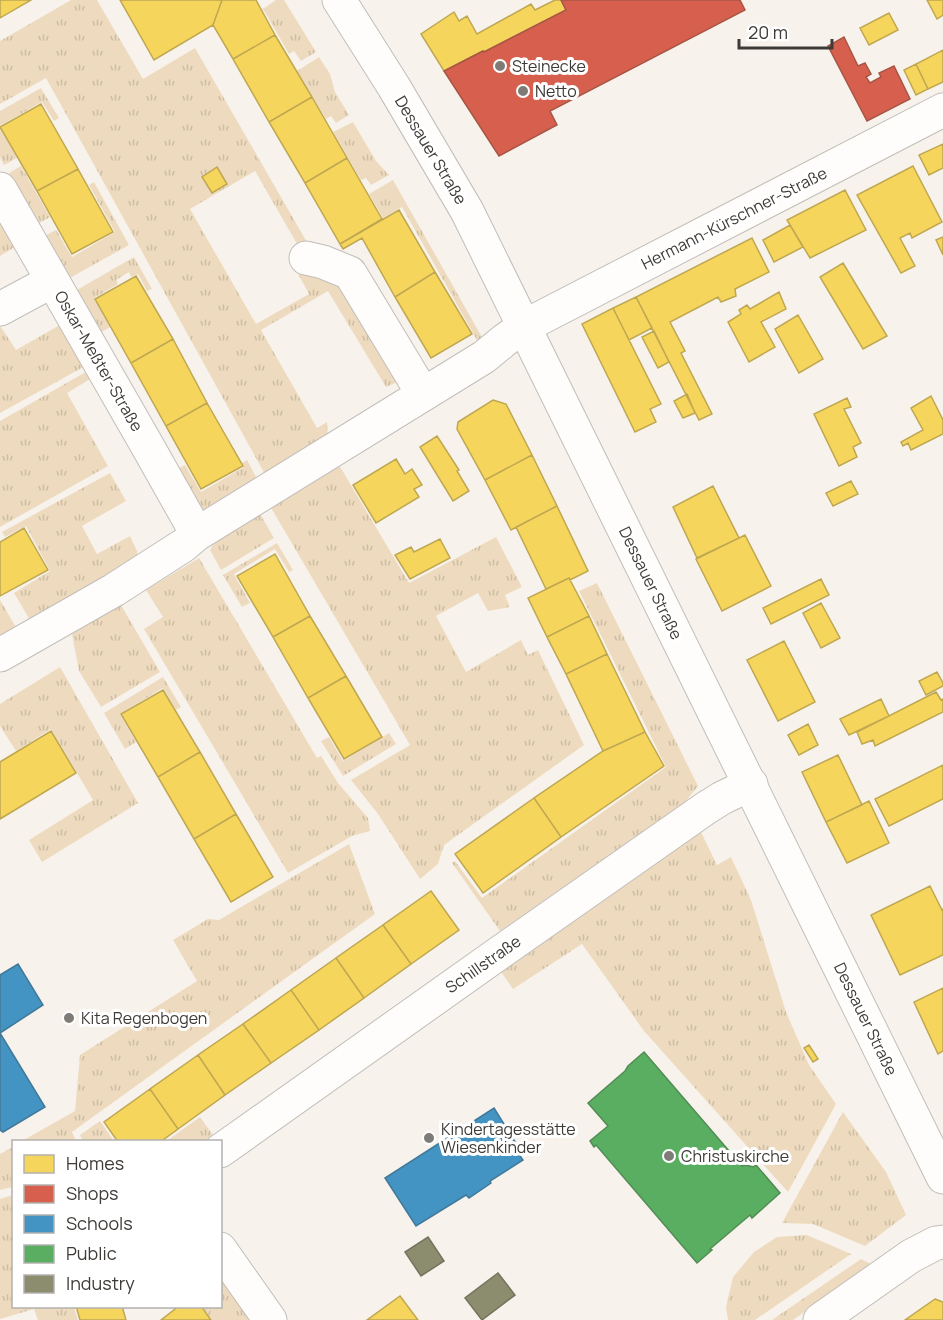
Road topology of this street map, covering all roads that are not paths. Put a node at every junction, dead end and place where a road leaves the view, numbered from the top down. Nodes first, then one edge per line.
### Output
1 (339, 0) edge
2 (943, 110) edge
3 (0, 189) edge
4 (306, 258) dead end
5 (52, 280) junction
6 (0, 309) edge
7 (525, 326) junction
8 (423, 394) junction
9 (197, 534) junction
10 (0, 655) edge
11 (750, 784) junction
12 (222, 1150) edge
13 (943, 1177) edge
14 (943, 1242) edge
15 (222, 1253) edge
16 (270, 1320) edge
17 (820, 1320) edge

1 - 7 street, Dessauer Straße
2 - 7 street, Hermann-Kürschner-Straße
3 - 5 street, Oskar-Meßter-Straße
4 - 8 street
5 - 6 street
5 - 9 street, Oskar-Meßter-Straße
7 - 8 street
7 - 11 street, Dessauer Straße
8 - 9 street
9 - 10 street
11 - 12 street, Schillstraße
11 - 13 street, Dessauer Straße
14 - 17 street
15 - 16 street

